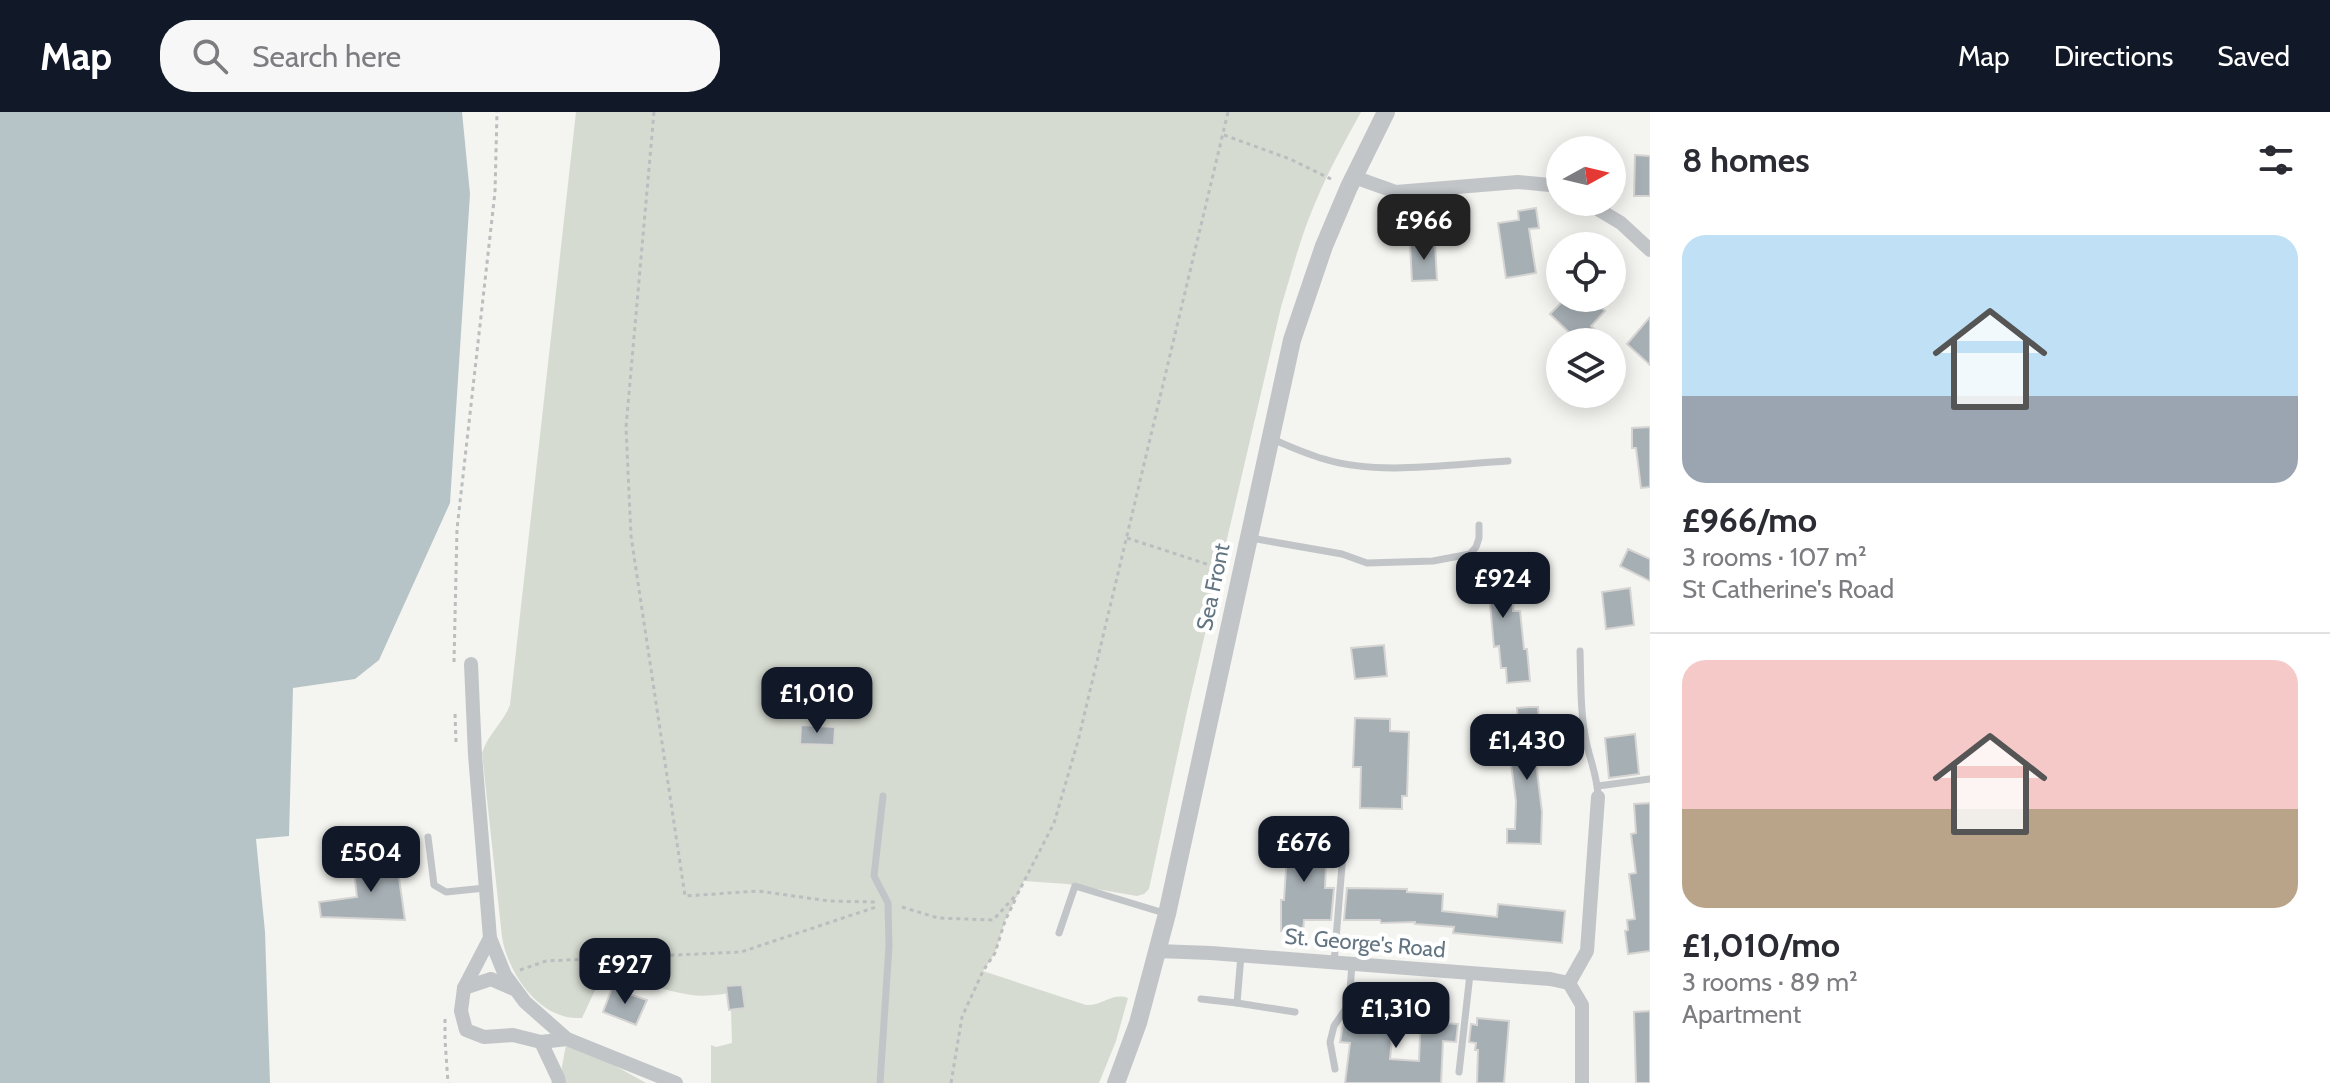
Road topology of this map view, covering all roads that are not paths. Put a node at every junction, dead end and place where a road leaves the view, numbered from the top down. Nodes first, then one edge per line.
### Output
1 (1386, 112) edge
2 (1351, 182) junction
3 (1546, 185) edge
4 (1609, 216) edge
5 (1650, 250) edge
6 (1270, 438) junction
7 (1508, 461) dead end
8 (1479, 525) dead end
9 (1249, 538) junction
10 (1580, 651) dead end
11 (471, 664) dead end
12 (1650, 779) edge
13 (1598, 792) junction
14 (883, 796) dead end
15 (428, 837) dead end
16 (1344, 841) dead end
17 (485, 888) junction
18 (1167, 914) junction
19 (1059, 933) dead end
20 (490, 938) junction
21 (1157, 951) junction
22 (1241, 955) junction
23 (1334, 963) junction
24 (1352, 964) junction
25 (1470, 974) junction
26 (1569, 983) junction
27 (464, 988) junction
28 (514, 989) junction
29 (1201, 999) dead end
30 (1237, 1003) junction
31 (1295, 1012) dead end
32 (567, 1039) junction
33 (541, 1042) junction
34 (1335, 1069) dead end
35 (1459, 1072) dead end
36 (559, 1083) edge
37 (676, 1083) edge
38 (880, 1083) edge
39 (1116, 1083) edge
40 (1582, 1083) edge

1 - 2 street, Sea Front
2 - 3 street
2 - 6 street, Sea Front
4 - 5 street
6 - 7 lane
6 - 9 street, Sea Front
8 - 9 lane
9 - 18 street, Sea Front
10 - 13 lane
11 - 17 street
12 - 13 lane
13 - 26 street
14 - 38 lane
15 - 17 lane
16 - 23 lane
17 - 20 street
18 - 19 lane
18 - 21 street, Sea Front
20 - 27 street
20 - 28 street
21 - 22 street, St. George's Road
21 - 39 street, Sea Front
22 - 23 street, St. George's Road
22 - 30 lane
23 - 24 street, St. George's Road
24 - 25 street, St. George's Road
24 - 34 lane
25 - 26 street, St. George's Road
25 - 35 lane
26 - 40 street
27 - 28 street
27 - 33 street
28 - 32 street
29 - 30 lane
30 - 31 lane
32 - 33 street
32 - 37 street
33 - 36 street

